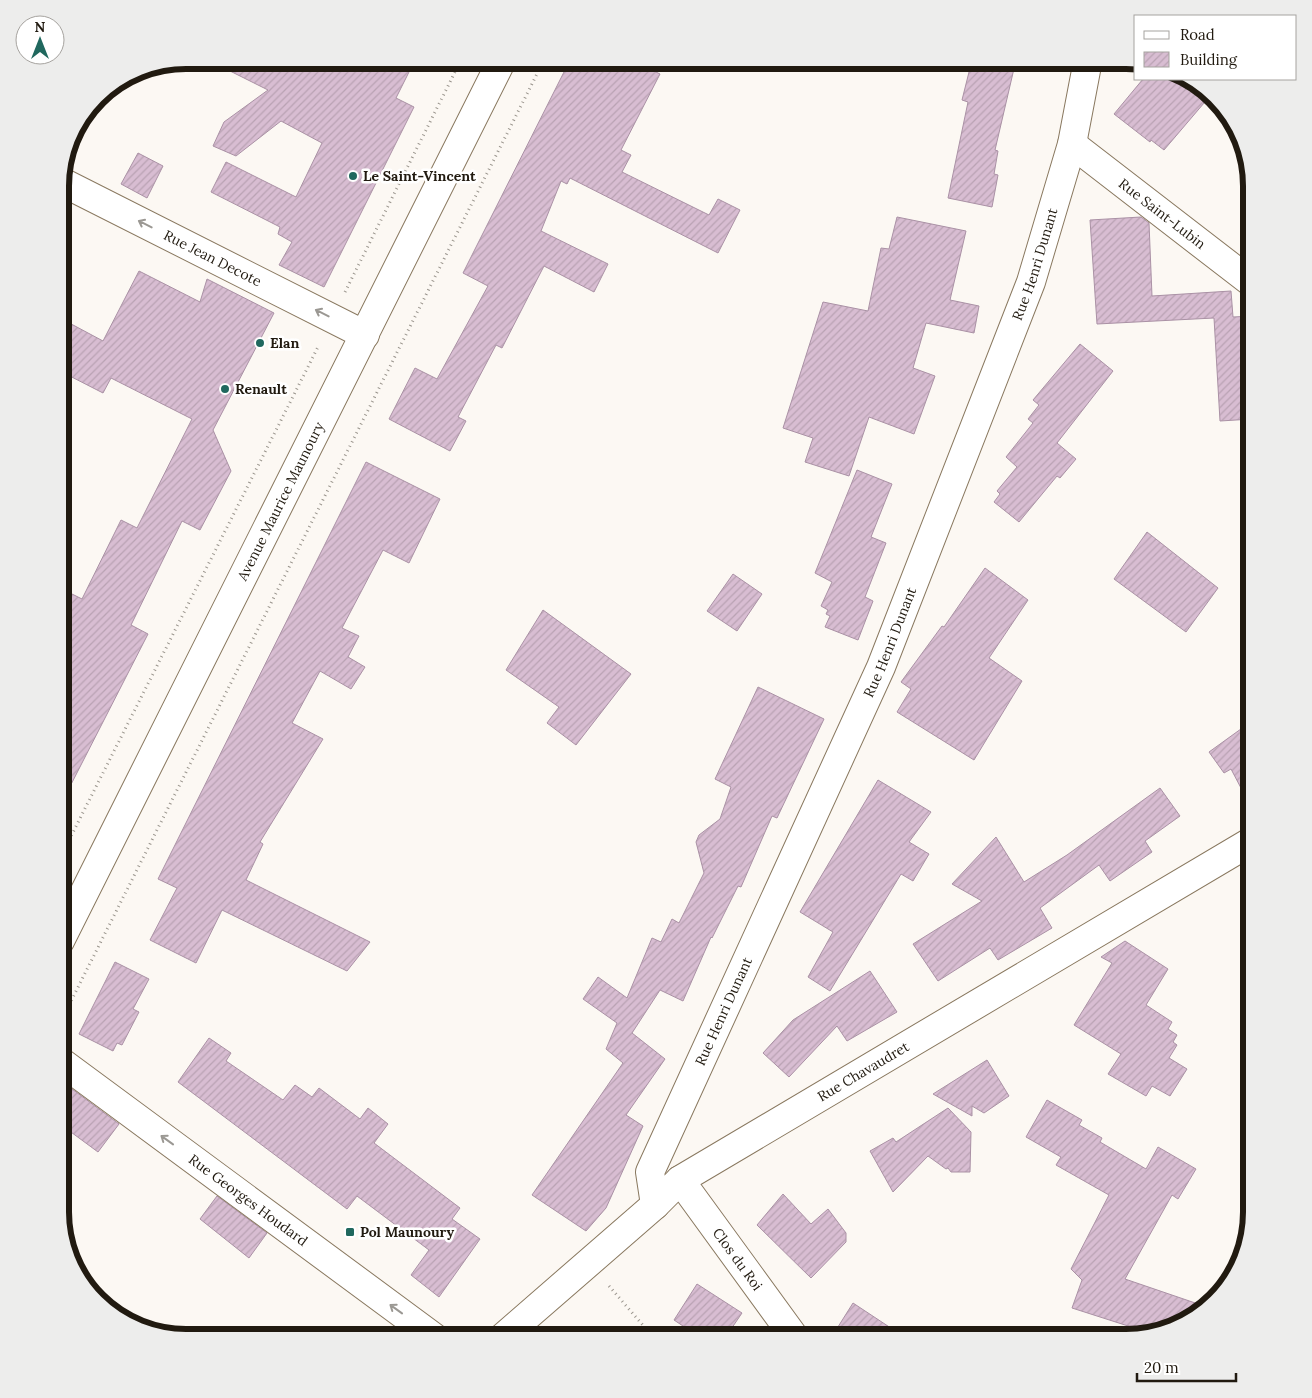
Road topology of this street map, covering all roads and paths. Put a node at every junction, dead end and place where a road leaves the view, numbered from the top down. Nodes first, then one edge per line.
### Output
1 (457, 69) edge
2 (498, 69) edge
3 (539, 69) edge
4 (1086, 69) edge
5 (1072, 144) junction
6 (69, 186) edge
7 (1243, 276) edge
8 (332, 318) junction
9 (365, 335) junction
10 (69, 840) edge
11 (1243, 846) edge
12 (69, 923) edge
13 (69, 1005) edge
14 (69, 1068) edge
15 (680, 1180) junction
16 (655, 1206) junction
17 (590, 1263) junction
18 (423, 1329) edge
19 (513, 1329) edge
20 (646, 1329) edge
21 (788, 1329) edge

1 - 8 path
2 - 9 street, Avenue Maurice Maunoury
3 - 13 path
4 - 5 street, Rue Henri Dunant
5 - 7 street, Rue Saint-Lubin
5 - 16 street, Rue Henri Dunant
8 -> 6 street, Rue Jean Decote
8 - 9 street, Rue Jean Decote
8 - 10 path
9 - 12 street, Avenue Maurice Maunoury
11 - 15 street, Rue Chavaudret
18 -> 14 street, Rue Georges Houdard
15 - 16 street, Rue Chavaudret
15 - 21 street, Clos du Roi
16 - 17 street, Rue Chavaudret
17 - 19 street, Rue Chavaudret
17 - 20 path

